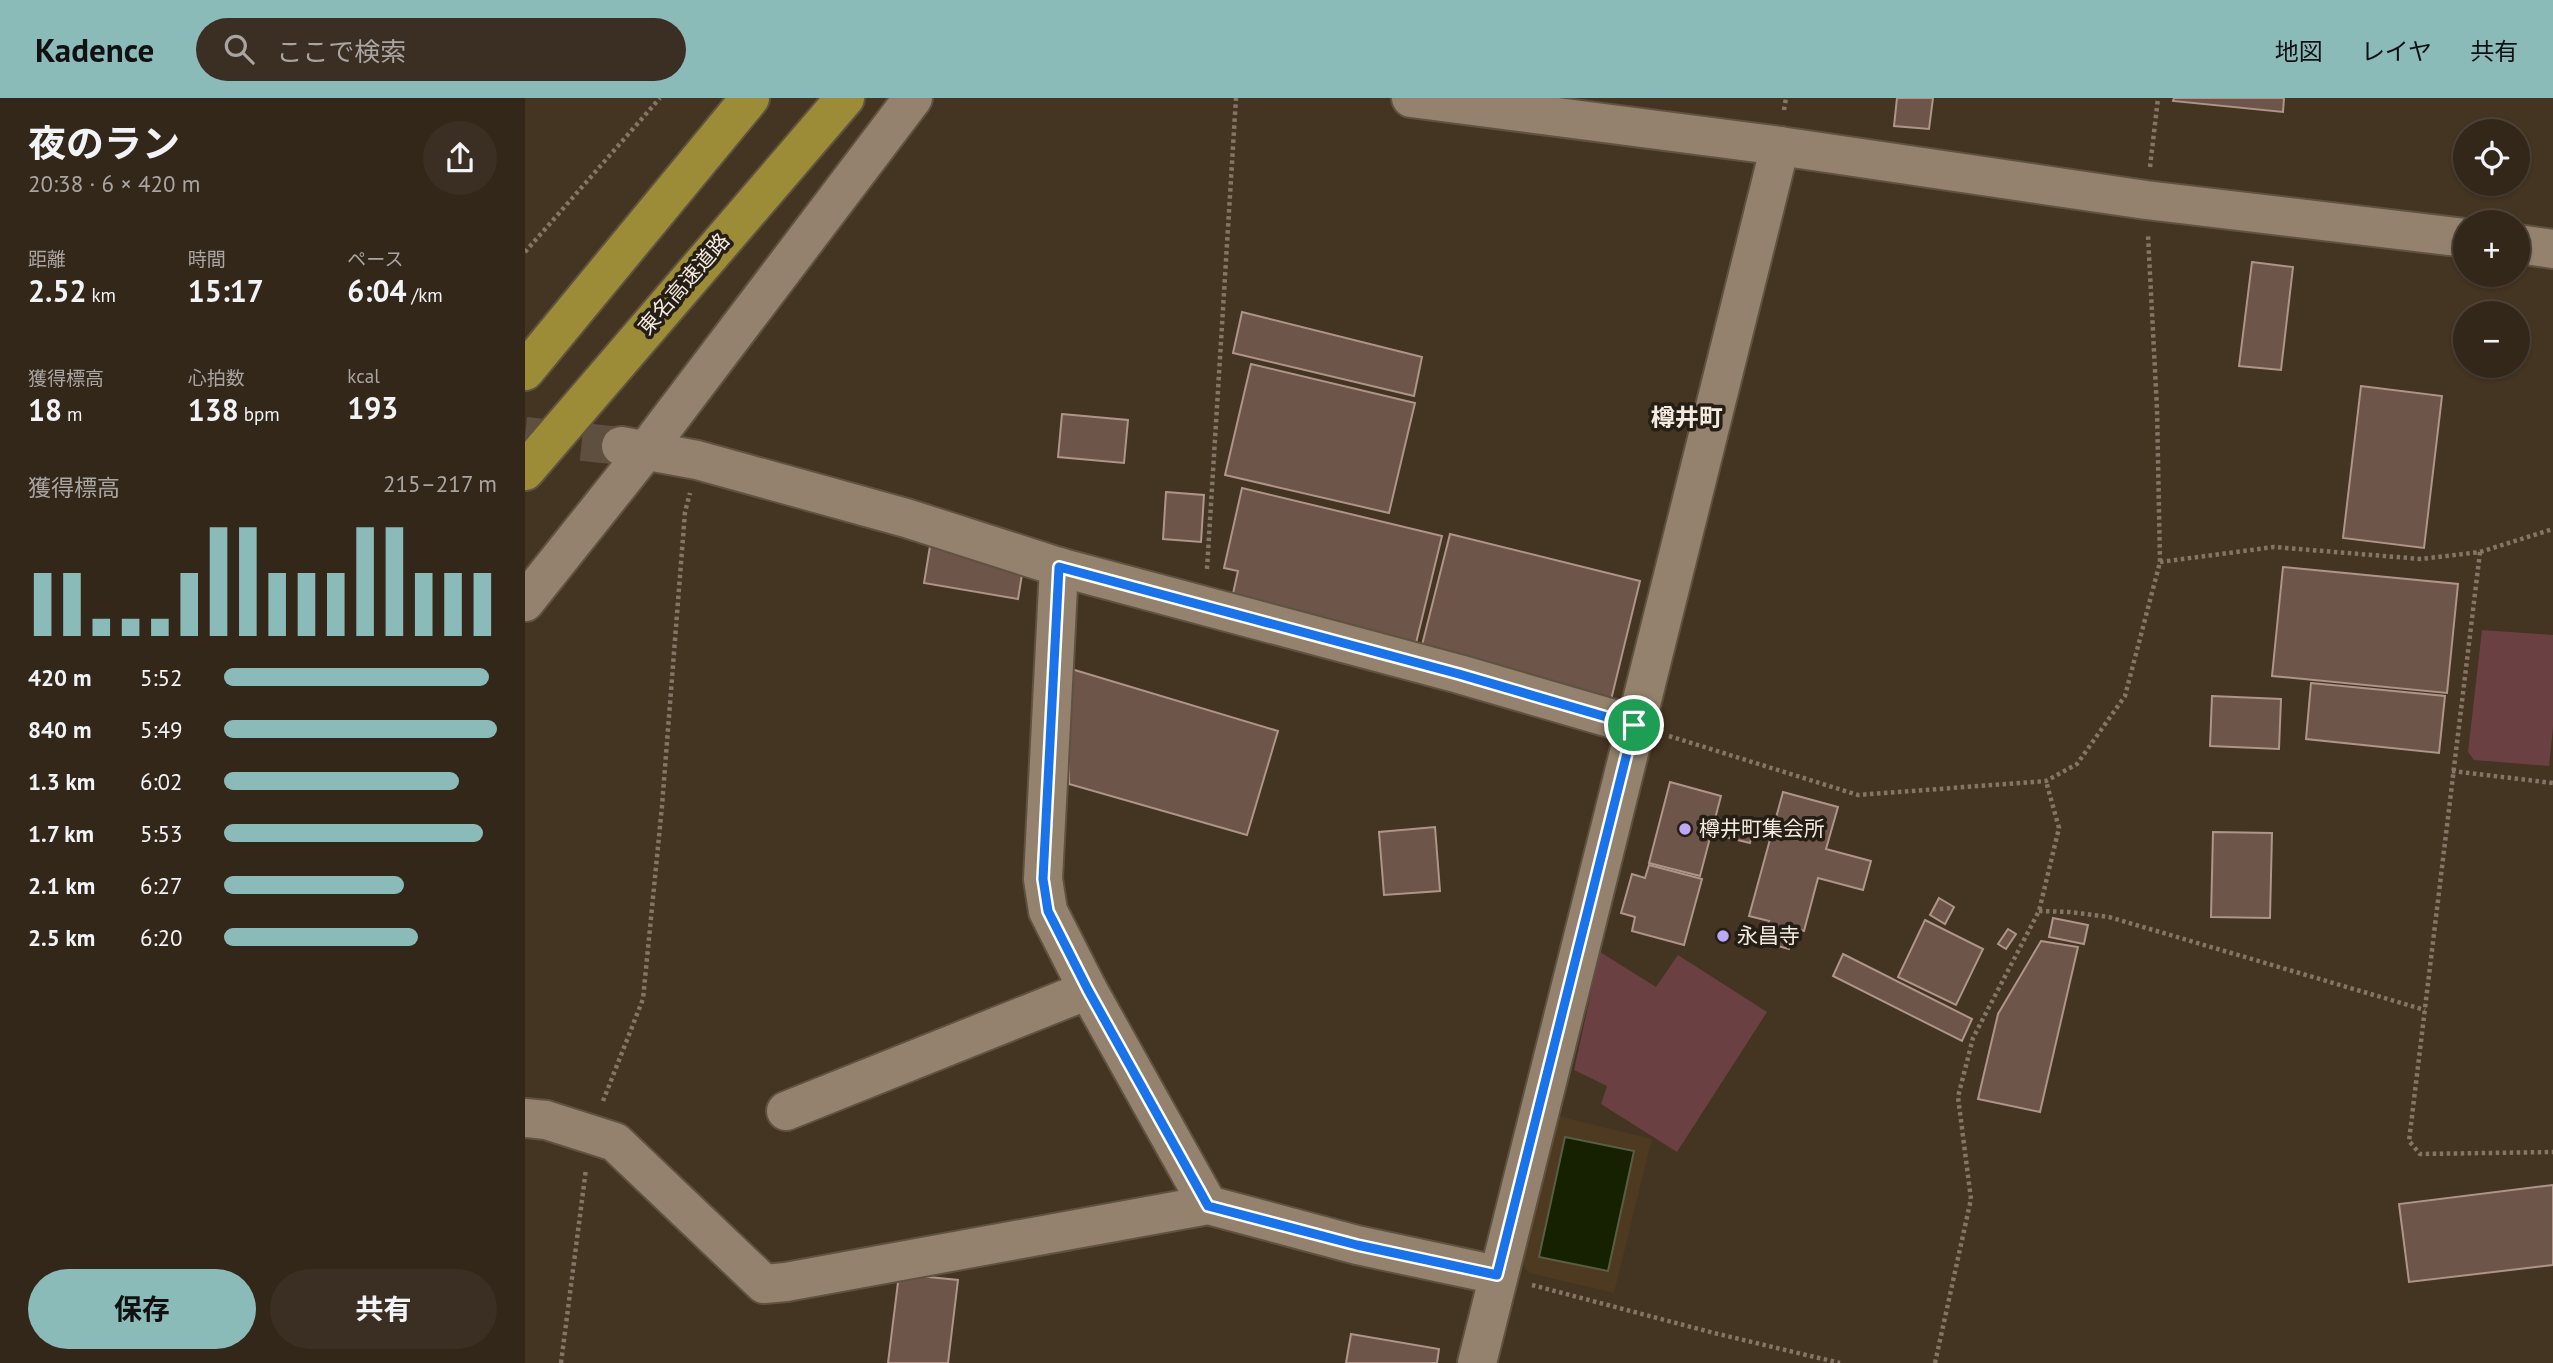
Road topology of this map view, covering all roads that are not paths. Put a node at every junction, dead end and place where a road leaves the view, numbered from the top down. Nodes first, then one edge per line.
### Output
1 (845, 98) edge
2 (913, 98) edge
3 (1411, 98) edge
4 (749, 99) edge
5 (1780, 146) junction
6 (2453, 236) edge
7 (2530, 246) edge
8 (2553, 249) edge
9 (525, 371) edge
10 (634, 448) junction
11 (525, 471) edge
12 (1059, 567) junction
13 (525, 602) edge
14 (1634, 725) junction
15 (1088, 990) junction
16 (786, 1111) dead end
17 (525, 1118) edge
18 (1208, 1206) junction
19 (1497, 1275) junction
20 (1477, 1363) edge

1 - 11 highway, 東名高速道路
2 - 10 street
3 - 5 street
4 - 9 highway
5 - 6 street
5 - 14 street
7 - 8 street
10 - 12 street
10 - 13 street
12 - 14 street
12 - 15 street
14 - 19 street
15 - 16 street
15 - 18 street
17 - 18 street
18 - 19 street
19 - 20 street

